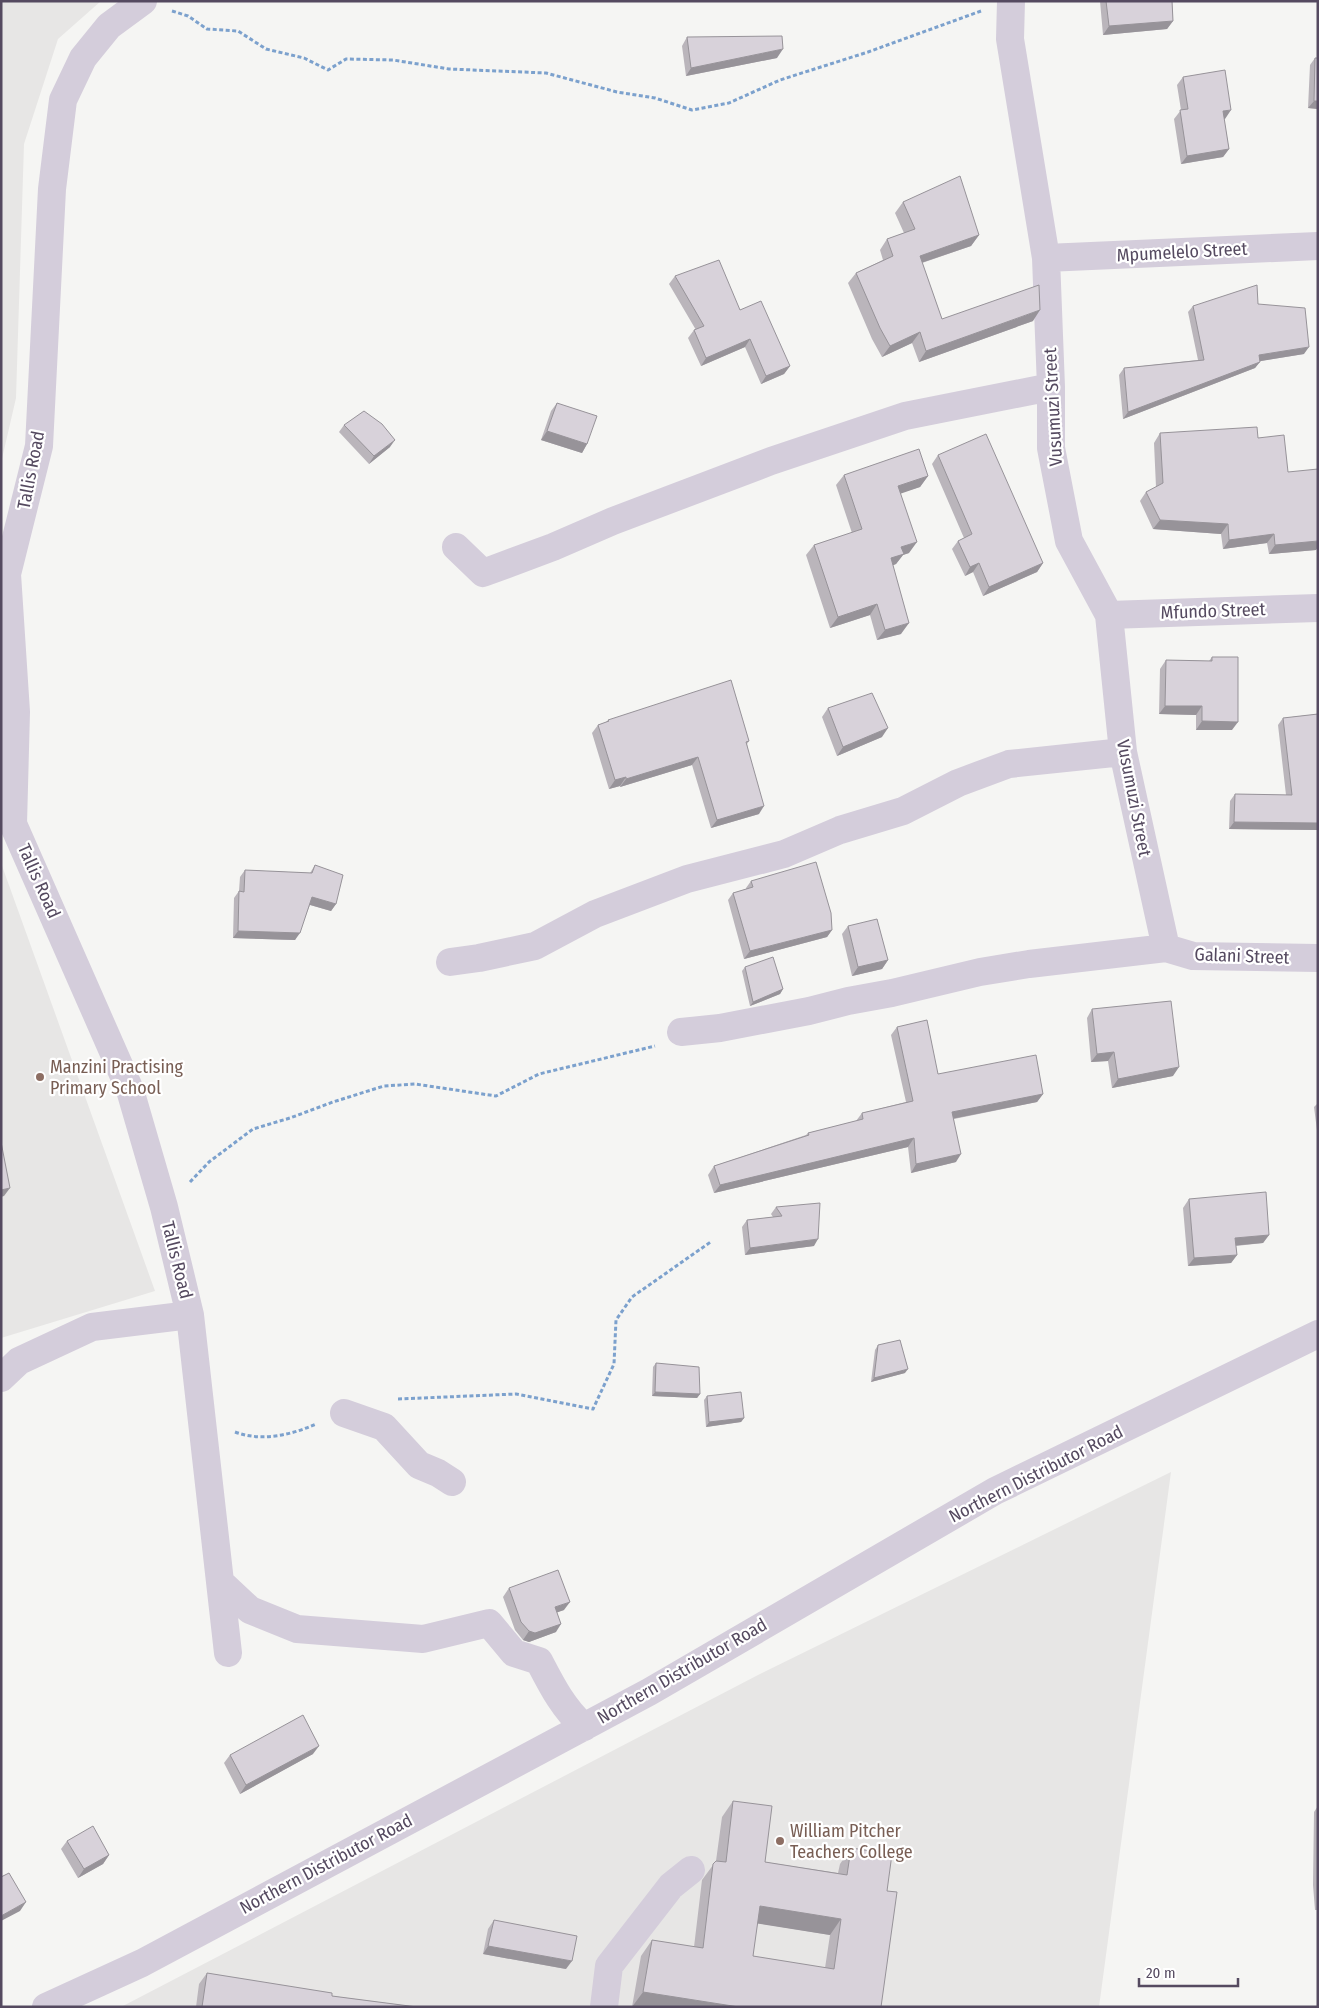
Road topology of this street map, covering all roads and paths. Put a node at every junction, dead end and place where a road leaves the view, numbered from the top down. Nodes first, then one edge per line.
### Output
1 (143, 1) edge
2 (1011, 3) edge
3 (170, 10) dead end
4 (1318, 246) edge
5 (1046, 258) junction
6 (1051, 386) junction
7 (456, 548) dead end
8 (1318, 608) edge
9 (1109, 615) junction
10 (1123, 752) junction
11 (1166, 948) junction
12 (1318, 958) edge
13 (450, 962) dead end
14 (670, 1038) joint
15 (164, 1207) junction
16 (712, 1241) dead end
17 (190, 1315) junction
18 (1318, 1334) edge
19 (1, 1378) edge
20 (394, 1400) dead end
21 (344, 1413) joint
22 (202, 1420) junction
23 (452, 1482) dead end
24 (220, 1582) junction
25 (228, 1654) dead end
26 (584, 1727) junction
27 (691, 1870) dead end
28 (46, 2007) edge
29 (604, 2007) edge

1 - 15 street, Tallis Road
2 - 3 path
2 - 5 street, Vusumuzi Street
4 - 5 street, Mpumelelo Street
5 - 6 street, Vusumuzi Street
6 - 7 street
6 - 9 street, Vusumuzi Street
8 - 9 street, Mfundo Street
9 - 10 street, Vusumuzi Street
10 - 11 street, Vusumuzi Street
10 - 13 street
11 - 12 street, Galani Street
11 - 14 street
14 - 15 path
15 - 17 street, Tallis Road
16 - 20 path
17 - 19 street
17 - 22 street, Tallis Road
18 - 26 street, Northern Distributor Road
21 - 22 path
21 - 23 street
22 - 24 street, Tallis Road
24 - 25 street, Tallis Road
24 - 26 street
26 - 28 street, Northern Distributor Road
27 - 29 street

